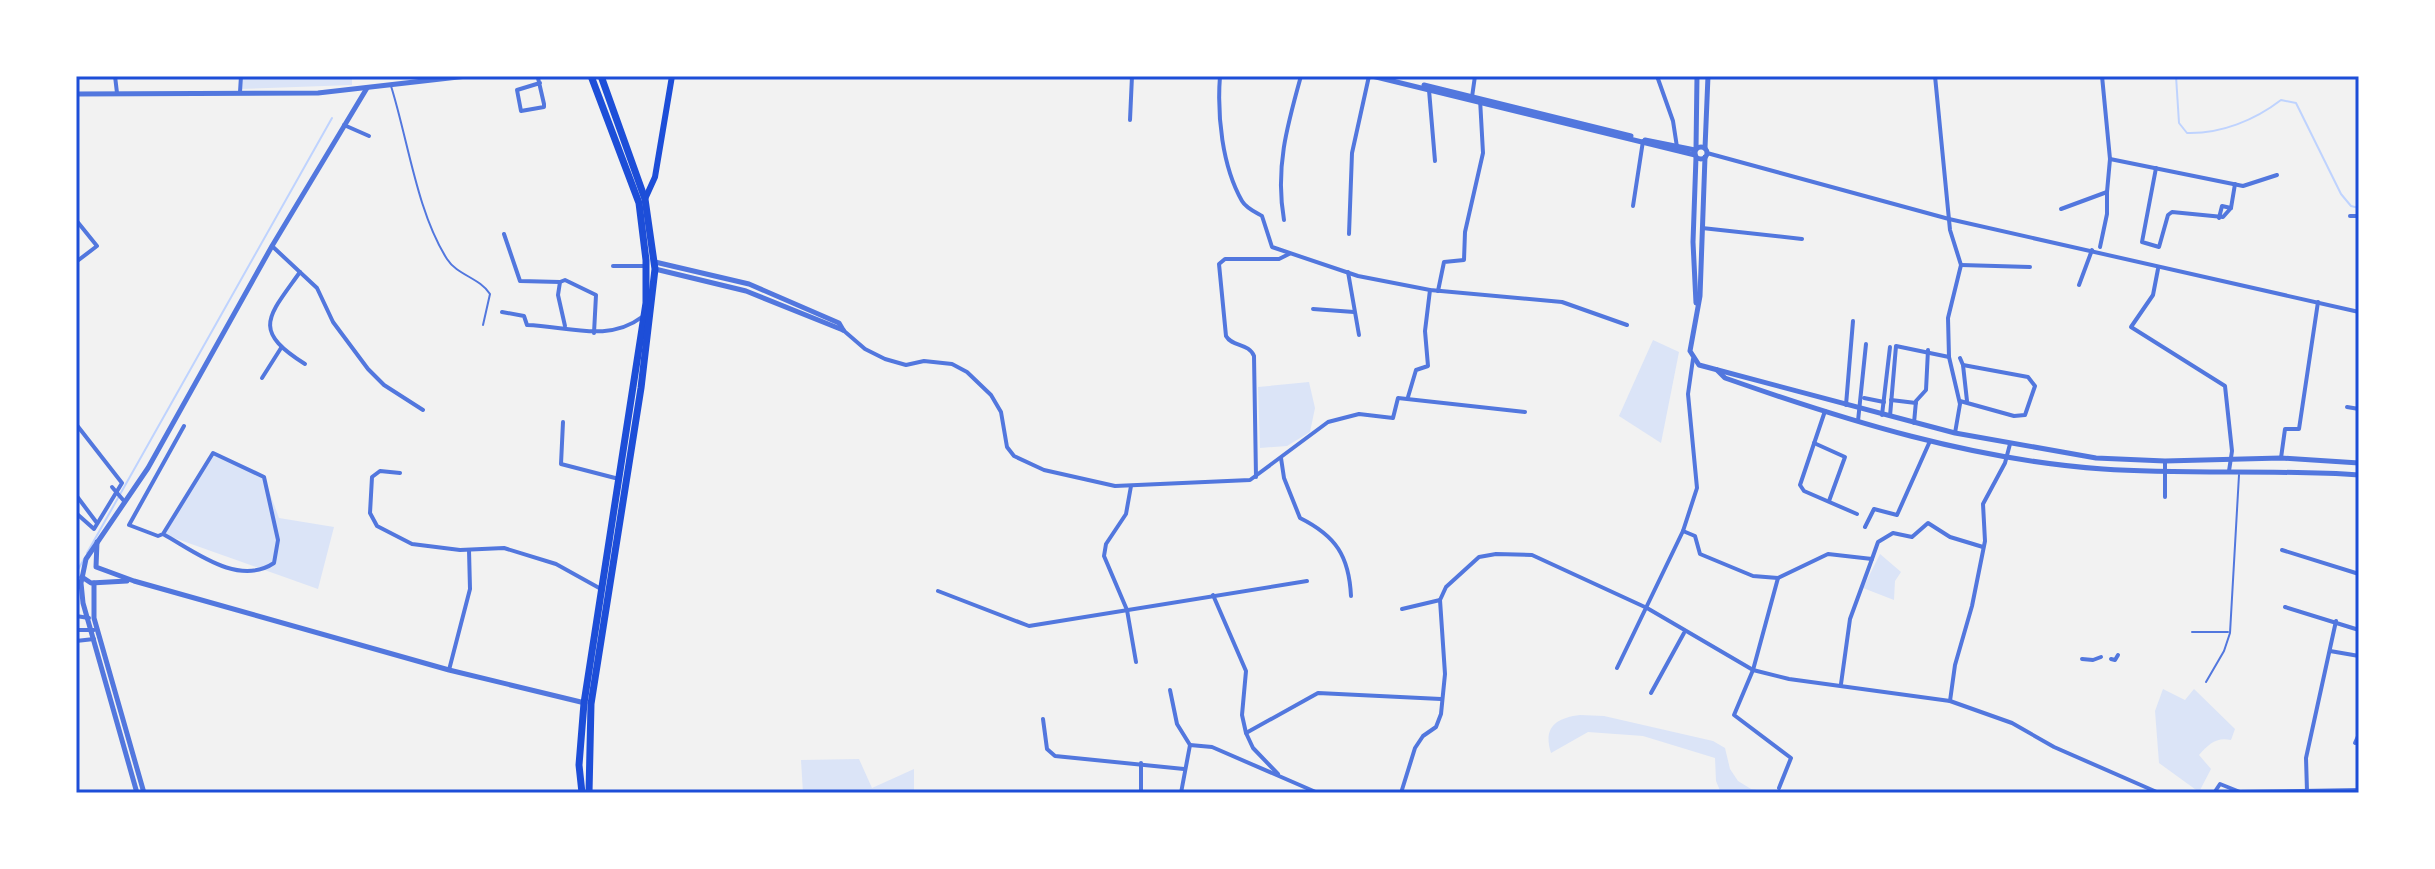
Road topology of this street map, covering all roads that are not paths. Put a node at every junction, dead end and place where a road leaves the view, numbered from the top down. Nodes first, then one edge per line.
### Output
1 (115, 76) edge
2 (241, 76) edge
3 (388, 76) edge
4 (467, 76) edge
5 (538, 76) edge
6 (591, 76) edge
7 (601, 76) edge
8 (672, 76) edge
9 (1132, 76) edge
10 (1220, 76) edge
11 (1301, 76) edge
12 (1373, 76) edge
13 (1384, 76) edge
14 (1475, 76) edge
15 (1657, 76) edge
16 (1697, 76) edge
17 (1708, 76) edge
18 (1935, 76) edge
19 (2102, 76) edge
20 (1396, 80) junction
21 (540, 83) junction
22 (390, 85) junction
23 (367, 88) junction
24 (1430, 88) junction
25 (240, 92) junction
26 (117, 93) junction
27 (76, 94) edge
28 (1472, 97) junction
29 (1479, 102) junction
30 (1130, 120) dead end
31 (344, 125) junction
32 (369, 136) dead end
33 (1643, 141) junction
34 (1677, 150) junction
35 (1695, 153) junction
36 (1705, 153) junction
37 (2110, 159) junction
38 (1435, 161) dead end
39 (2156, 168) junction
40 (2277, 175) dead end
41 (2235, 184) junction
42 (2107, 192) junction
43 (642, 201) junction
44 (1633, 206) dead end
45 (2231, 208) junction
46 (2061, 209) dead end
47 (2350, 216) dead end
48 (2359, 216) edge
49 (2219, 218) junction
50 (1949, 219) junction
51 (76, 220) edge
52 (1284, 220) dead end
53 (1702, 228) junction
54 (504, 234) dead end
55 (1349, 234) dead end
56 (1802, 239) dead end
57 (272, 246) junction
58 (2100, 247) dead end
59 (2092, 249) junction
60 (1289, 254) junction
61 (76, 262) edge
62 (655, 265) junction
63 (1961, 265) junction
64 (613, 266) dead end
65 (646, 266) junction
66 (2030, 267) dead end
67 (2158, 268) junction
68 (300, 272) junction
69 (1348, 272) junction
70 (560, 282) junction
71 (2079, 285) dead end
72 (1430, 290) junction
73 (1438, 291) junction
74 (2318, 302) junction
75 (1696, 304) junction
76 (1313, 309) dead end
77 (502, 312) dead end
78 (1355, 312) junction
79 (2359, 312) edge
80 (644, 316) junction
81 (1853, 321) dead end
82 (483, 325) dead end
83 (1627, 325) dead end
84 (565, 326) junction
85 (843, 330) joint
86 (594, 333) junction
87 (1359, 335) dead end
88 (1866, 344) dead end
89 (1890, 347) dead end
90 (281, 348) junction
91 (1928, 350) junction
92 (1949, 357) junction
93 (1960, 358) dead end
94 (1693, 359) junction
95 (305, 364) dead end
96 (1963, 365) junction
97 (1717, 370) junction
98 (262, 378) dead end
99 (1795, 392) junction
100 (1408, 398) junction
101 (1864, 398) dead end
102 (1891, 400) junction
103 (1791, 401) junction
104 (1959, 401) junction
105 (1967, 401) junction
106 (1884, 402) junction
107 (1916, 403) junction
108 (1846, 405) junction
109 (2347, 407) dead end
110 (1860, 409) junction
111 (2359, 409) edge
112 (423, 410) dead end
113 (1825, 411) junction
114 (1525, 412) dead end
115 (1882, 415) junction
116 (1890, 417) junction
117 (1898, 419) junction
118 (1857, 421) junction
119 (563, 422) dead end
120 (1914, 423) junction
121 (76, 424) edge
122 (184, 426) dead end
123 (1938, 429) junction
124 (1894, 432) junction
125 (1955, 433) junction
126 (1932, 442) junction
127 (1814, 443) junction
128 (2010, 444) junction
129 (2006, 457) junction
130 (1281, 458) junction
131 (2281, 458) junction
132 (2231, 460) junction
133 (2165, 461) junction
134 (2359, 463) edge
135 (148, 468) junction
136 (2165, 472) junction
137 (158, 473) junction
138 (400, 473) dead end
139 (2229, 474) junction
140 (2239, 474) junction
141 (2359, 475) edge
142 (1256, 477) junction
143 (619, 479) junction
144 (113, 486) dead end
145 (1131, 486) junction
146 (76, 495) edge
147 (119, 495) junction
148 (2165, 497) dead end
149 (1829, 502) junction
150 (76, 513) edge
151 (1857, 514) dead end
152 (97, 523) junction
153 (1865, 527) dead end
154 (1683, 531) junction
155 (163, 534) junction
156 (97, 541) junction
157 (1983, 547) junction
158 (469, 550) junction
159 (2282, 550) dead end
160 (1872, 559) junction
161 (97, 568) junction
162 (2359, 574) edge
163 (80, 578) edge
164 (1778, 578) junction
165 (132, 580) junction
166 (1307, 581) dead end
167 (95, 582) junction
168 (601, 589) junction
169 (938, 591) dead end
170 (1213, 595) junction
171 (1351, 596) dead end
172 (1440, 600) junction
173 (83, 603) junction
174 (92, 603) junction
175 (2285, 607) dead end
176 (1647, 608) junction
177 (1402, 609) dead end
178 (1127, 610) junction
179 (76, 616) edge
180 (91, 618) junction
181 (2336, 621) junction
182 (76, 630) edge
183 (95, 630) junction
184 (2359, 630) edge
185 (2192, 632) dead end
186 (1684, 633) junction
187 (2230, 633) junction
188 (94, 639) junction
189 (76, 641) edge
190 (2329, 651) junction
191 (2118, 655) dead end
192 (2359, 656) edge
193 (2101, 657) dead end
194 (2082, 659) dead end
195 (2111, 659) dead end
196 (1136, 662) dead end
197 (1617, 668) dead end
198 (106, 670) junction
199 (449, 670) junction
200 (1753, 670) junction
201 (2206, 682) dead end
202 (1841, 685) junction
203 (1170, 690) dead end
204 (1651, 693) dead end
205 (1441, 699) junction
206 (1950, 701) junction
207 (587, 703) junction
208 (123, 716) junction
209 (116, 719) junction
210 (1043, 719) dead end
211 (1246, 733) junction
212 (2359, 734) edge
213 (2355, 743) dead end
214 (1190, 745) junction
215 (1141, 763) junction
216 (1184, 769) junction
217 (1278, 774) junction
218 (135, 776) junction
219 (1779, 788) dead end
220 (2359, 790) edge
221 (2307, 791) junction
222 (137, 793) edge
223 (144, 793) edge
224 (582, 793) edge
225 (589, 793) edge
226 (1141, 793) edge
227 (1181, 793) edge
228 (1318, 793) edge
229 (1401, 793) edge
230 (2159, 793) edge
231 (2214, 793) edge

1 - 26 street
2 - 25 street
3 - 22 street
4 - 22 street
5 - 21 street
6 - 43 main road
7 - 43 main road
8 - 43 main road
9 - 30 street
10 - 60 street
11 - 52 street
12 - 20 street
12 - 55 street
13 - 20 street
14 - 28 street
15 - 34 street
16 - 35 street
17 - 36 street
18 - 50 street
19 - 37 street
20 - 24 street
21 - 21 street
22 - 23 street
22 - 82 lane
23 - 25 street
23 - 31 street
24 - 28 street
24 - 29 street
24 - 38 street
25 - 26 street
26 - 27 street
28 - 29 street
29 - 33 street
29 - 73 street
31 - 32 street
31 - 57 street
33 - 34 street
33 - 44 street
34 - 35 street
35 - 36 street
35 - 36 street
35 - 75 street
36 - 50 street
36 - 53 street
37 - 39 street
37 - 42 street
39 - 41 street
39 - 49 street
40 - 41 street
41 - 45 street
42 - 46 street
42 - 58 street
43 - 62 main road
43 - 65 main road
45 - 49 street
45 - 49 street
47 - 48 street
50 - 59 street
50 - 63 street
51 - 61 street
53 - 56 street
53 - 75 street
54 - 70 street
57 - 68 street
57 - 135 street
59 - 67 street
59 - 71 street
60 - 69 street
60 - 142 street
62 - 85 street
62 - 207 main road
63 - 66 street
63 - 92 street
64 - 65 street
65 - 80 main road
67 - 74 street
67 - 132 street
68 - 90 street
68 - 112 street
69 - 72 street
69 - 78 street
70 - 84 street
70 - 86 street
72 - 73 street
72 - 100 street
73 - 83 street
74 - 79 street
74 - 131 street
75 - 94 street
76 - 78 street
77 - 84 street
78 - 87 street
80 - 86 street
80 - 143 main road
81 - 108 street
84 - 86 street
85 - 145 street
88 - 110 street
89 - 106 street
90 - 95 street
90 - 98 street
91 - 92 street
91 - 102 street
91 - 107 street
92 - 104 street
93 - 96 street
94 - 97 street
94 - 154 street
96 - 105 street
96 - 105 street
97 - 99 street
97 - 103 street
99 - 103 street
99 - 108 street
100 - 114 street
100 - 130 street
101 - 106 street
102 - 107 street
102 - 116 street
103 - 113 street
104 - 105 street
104 - 125 street
106 - 115 street
107 - 120 street
108 - 110 street
109 - 111 street
110 - 115 street
110 - 118 street
113 - 118 street
113 - 127 street
115 - 116 street
116 - 117 street
117 - 120 street
117 - 124 street
118 - 124 street
119 - 143 street
120 - 123 street
121 - 147 street
122 - 137 street
123 - 125 street
123 - 126 street
124 - 126 street
125 - 128 street
126 - 129 street
126 - 153 street
127 - 149 street
127 - 149 street
128 - 129 street
128 - 133 street
129 - 136 street
129 - 157 street
130 - 142 street
130 - 171 street
131 - 132 street
131 - 134 street
132 - 133 street
132 - 139 street
133 - 136 street
135 - 137 street
135 - 147 street
136 - 139 street
136 - 148 street
137 - 155 street
138 - 158 street
139 - 140 street
140 - 141 street
140 - 187 lane
142 - 145 street
143 - 168 main road
144 - 147 street
145 - 178 street
146 - 152 street
147 - 152 street
147 - 156 street
149 - 151 street
150 - 152 street
154 - 164 street
154 - 176 street
155 - 155 street
156 - 161 street
156 - 163 street
157 - 160 street
157 - 206 street
158 - 168 street
158 - 199 street
159 - 162 street
160 - 164 street
160 - 202 street
161 - 163 street
161 - 165 street
161 - 167 street
163 - 167 street
163 - 173 street
164 - 200 street
165 - 167 street
165 - 199 street
166 - 170 street
167 - 174 street
168 - 207 main road
169 - 178 street
170 - 178 street
170 - 211 street
172 - 176 street
172 - 177 street
172 - 205 street
173 - 174 street
173 - 180 street
174 - 180 street
175 - 181 street
176 - 186 street
176 - 197 street
178 - 196 street
179 - 180 street
180 - 183 street
181 - 184 street
181 - 190 street
182 - 183 street
183 - 188 street
183 - 198 street
185 - 187 lane
186 - 200 street
186 - 204 street
187 - 201 lane
188 - 189 street
188 - 198 street
190 - 192 street
190 - 221 street
191 - 195 street
193 - 194 street
198 - 208 street
198 - 209 street
199 - 207 street
200 - 202 street
200 - 219 street
202 - 206 street
203 - 214 street
205 - 211 street
205 - 229 street
206 - 230 street
207 - 224 main road
207 - 225 main road
208 - 209 street
208 - 218 street
209 - 218 street
210 - 215 street
211 - 217 street
212 - 213 street
214 - 216 street
214 - 217 street
215 - 216 street
215 - 226 street
216 - 227 street
217 - 228 street
218 - 222 street
218 - 223 street
220 - 221 street
221 - 231 street

